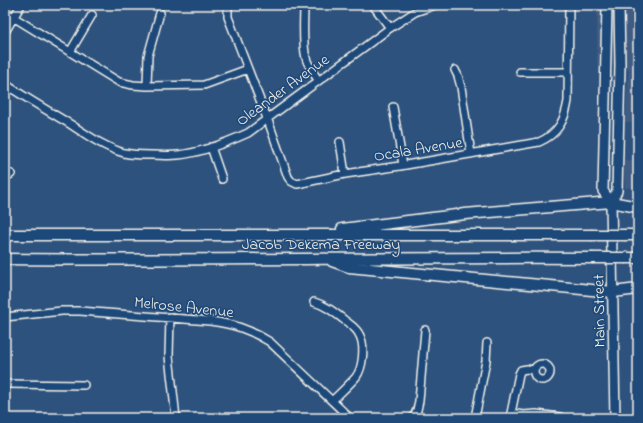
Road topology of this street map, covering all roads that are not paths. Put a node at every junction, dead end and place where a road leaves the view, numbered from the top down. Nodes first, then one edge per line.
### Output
1 (21, 5) edge
2 (304, 5) edge
3 (373, 5) edge
4 (435, 5) edge
5 (569, 5) edge
6 (607, 5) edge
7 (619, 5) edge
8 (228, 9) dead end
9 (5, 12) edge
10 (160, 13) dead end
11 (92, 15) dead end
12 (14, 17) junction
13 (390, 28) junction
14 (5, 32) edge
15 (70, 52) junction
16 (606, 64) junction
17 (620, 65) junction
18 (248, 69) junction
19 (455, 70) dead end
20 (520, 72) dead end
21 (568, 72) junction
22 (318, 80) junction
23 (5, 84) edge
24 (147, 86) junction
25 (393, 107) dead end
26 (267, 118) junction
27 (340, 142) dead end
28 (211, 147) junction
29 (472, 154) junction
30 (403, 165) junction
31 (345, 174) junction
32 (222, 179) dead end
33 (610, 202) junction
34 (638, 207) edge
35 (5, 231) edge
36 (296, 234) junction
37 (5, 235) edge
38 (43, 235) junction
39 (638, 235) edge
40 (322, 258) junction
41 (638, 258) edge
42 (5, 260) edge
43 (638, 289) edge
44 (613, 292) junction
45 (314, 302) dead end
46 (5, 317) edge
47 (170, 317) junction
48 (425, 330) dead end
49 (487, 343) dead end
50 (533, 370) dead end
51 (5, 384) edge
52 (84, 385) dead end
53 (332, 401) junction
54 (510, 416) edge
55 (560, 417) edge
56 (176, 418) edge
57 (350, 418) edge
58 (413, 418) edge
59 (475, 418) edge
60 (615, 418) edge

1 - 12 street
2 - 22 street
3 - 13 street
4 - 13 street, Oleander Avenue
5 - 21 street
6 - 16 main road, Main Street
7 - 17 main road, Main Street
8 - 18 street
9 - 12 street
10 - 24 street
11 - 15 street
12 - 14 street
12 - 15 street
13 - 22 street, Oleander Avenue
15 - 24 street
16 - 17 main road
16 - 33 main road, Main Street
17 - 33 main road, Main Street
18 - 24 street
18 - 26 street
19 - 29 street
20 - 21 street
21 - 29 street, Ocala Avenue
22 - 26 street, Oleander Avenue
23 - 28 street, Oleander Avenue
25 - 30 street
26 - 28 street, Oleander Avenue
26 - 31 street, Ocala Avenue
27 - 31 street
28 - 32 street
29 - 30 street, Ocala Avenue
30 - 31 street, Ocala Avenue
33 - 34 highway
33 - 36 highway
33 - 44 main road, Main Street
35 - 38 highway
36 - 38 highway, Jacob Dekema Freeway
36 - 39 highway, Jacob Dekema Freeway, bridge
37 - 38 highway, Jacob Dekema Freeway
40 - 41 highway, Jacob Dekema Freeway, bridge
40 - 42 highway, Jacob Dekema Freeway
40 - 44 highway
43 - 44 highway
44 - 60 main road, Main Street
45 - 53 street
46 - 47 street, Melrose Avenue
47 - 53 street, Melrose Avenue
47 - 56 street
48 - 58 street
49 - 59 street
50 - 54 street
51 - 52 street
53 - 57 street, Melrose Avenue
54 - 55 street

